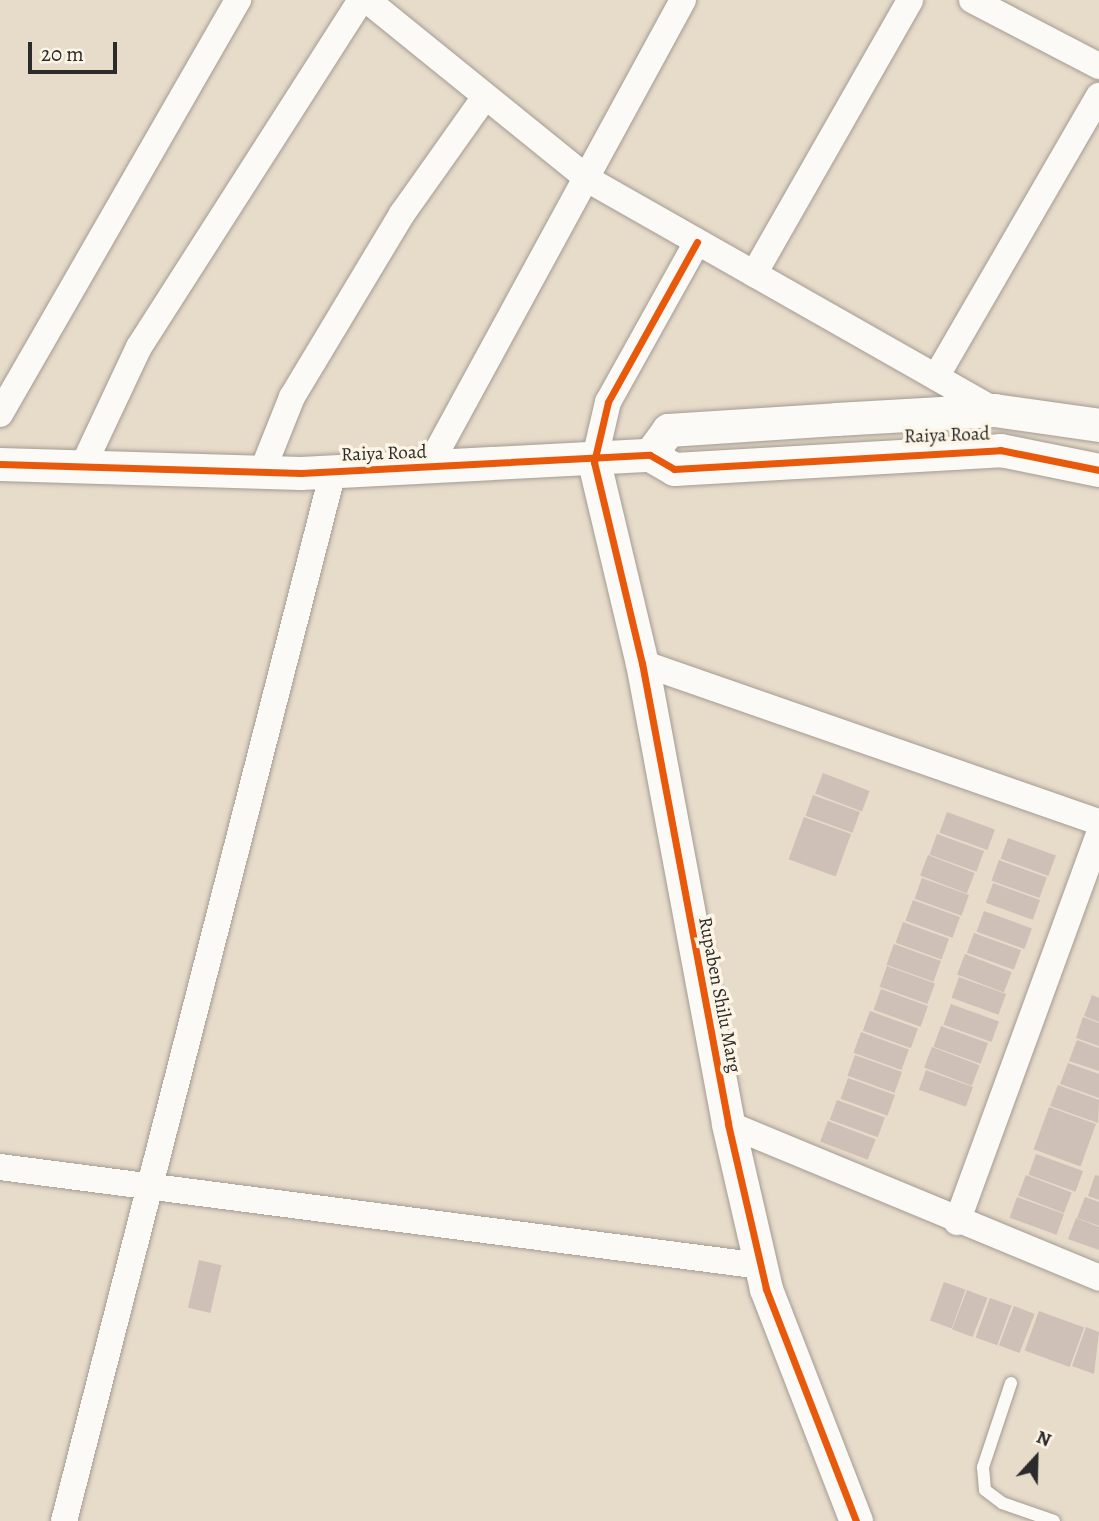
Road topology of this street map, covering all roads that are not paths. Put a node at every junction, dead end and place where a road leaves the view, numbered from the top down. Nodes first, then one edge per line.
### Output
1 (238, 0) edge
2 (361, 0) edge
3 (368, 0) edge
4 (683, 0) edge
5 (910, 0) edge
6 (972, 0) edge
7 (1099, 66) edge
8 (1099, 96) edge
9 (484, 98) junction
10 (589, 180) junction
11 (697, 242) junction
12 (754, 274) junction
13 (936, 377) junction
14 (994, 410) junction
15 (0, 414) edge
16 (1099, 425) edge
17 (650, 454) junction
18 (594, 462) junction
19 (0, 464) edge
20 (82, 468) junction
21 (428, 468) junction
22 (1099, 470) edge
23 (262, 472) junction
24 (333, 472) junction
25 (642, 663) junction
26 (1099, 822) edge
27 (1099, 835) edge
28 (728, 1124) junction
29 (0, 1167) edge
30 (146, 1188) junction
31 (957, 1222) junction
32 (761, 1266) junction
33 (1099, 1278) edge
34 (1011, 1383) dead end
35 (64, 1521) edge
36 (856, 1521) edge
37 (1054, 1521) edge

1 - 15 street
2 - 20 street
3 - 9 street
4 - 10 street
5 - 12 street
6 - 7 street
8 - 13 street
9 - 10 street
9 - 23 street
10 - 11 street
10 - 21 street
11 - 12 street
11 - 18 street
12 - 13 street
13 - 14 street
14 - 16 street, Raiya Road
14 - 17 street, Raiya Road
17 - 18 street, Raiya Road
17 - 22 street, Raiya Road
18 - 21 street, Raiya Road
18 - 25 street, Rupaben Shilu Marg
19 - 20 street, Raiya Road
20 - 23 street, Raiya Road
21 - 24 street, Raiya Road
23 - 24 street, Raiya Road
24 - 30 street
25 - 26 street
25 - 28 street, Rupaben Shilu Marg
27 - 31 street
28 - 31 street
28 - 32 street, Rupaben Shilu Marg
29 - 30 street
30 - 32 street
30 - 35 street
31 - 33 street
32 - 36 street, Rupaben Shilu Marg
34 - 37 lane

